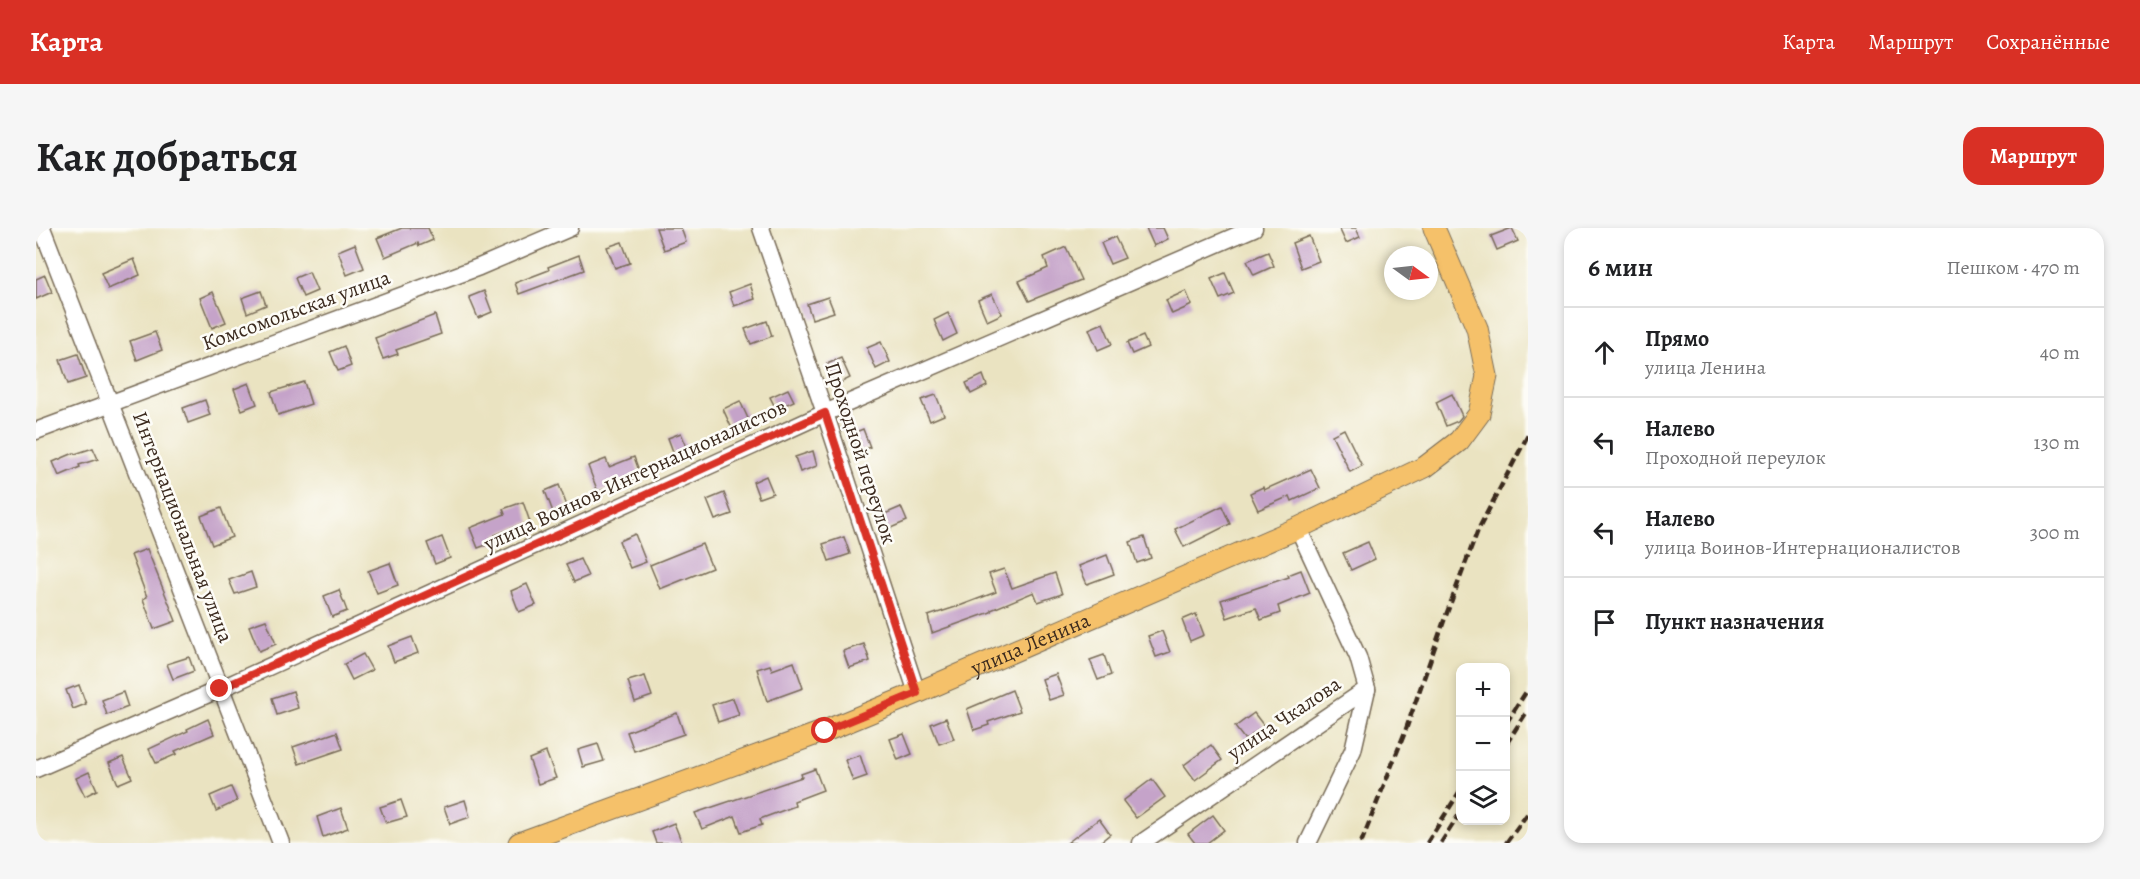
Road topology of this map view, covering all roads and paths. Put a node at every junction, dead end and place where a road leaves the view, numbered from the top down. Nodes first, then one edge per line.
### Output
1 (42, 228) edge
2 (570, 228) edge
3 (761, 228) edge
4 (1254, 228) edge
5 (1434, 228) edge
6 (112, 402) junction
7 (825, 413) junction
8 (36, 431) edge
9 (1298, 528) junction
10 (220, 689) junction
11 (1367, 689) junction
12 (917, 693) junction
13 (36, 769) edge
14 (281, 843) edge
15 (519, 843) edge
16 (1141, 843) edge
17 (1308, 843) edge

1 - 6 street, Интернациональная улица
2 - 6 street, Комсомольская улица
3 - 7 street, Проходной переулок
4 - 7 street, улица Воинов-Интернационалистов
5 - 9 main road, улица Ленина
6 - 8 street, Комсомольская улица
6 - 10 street, Интернациональная улица
7 - 10 street, улица Воинов-Интернационалистов
7 - 12 street, Проходной переулок
9 - 11 street, улица Чкалова
9 - 12 main road, улица Ленина
10 - 13 street, улица Воинов-Интернационалистов
10 - 14 street, Интернациональная улица
11 - 16 street, улица Чкалова
11 - 17 street
12 - 15 main road, улица Ленина

